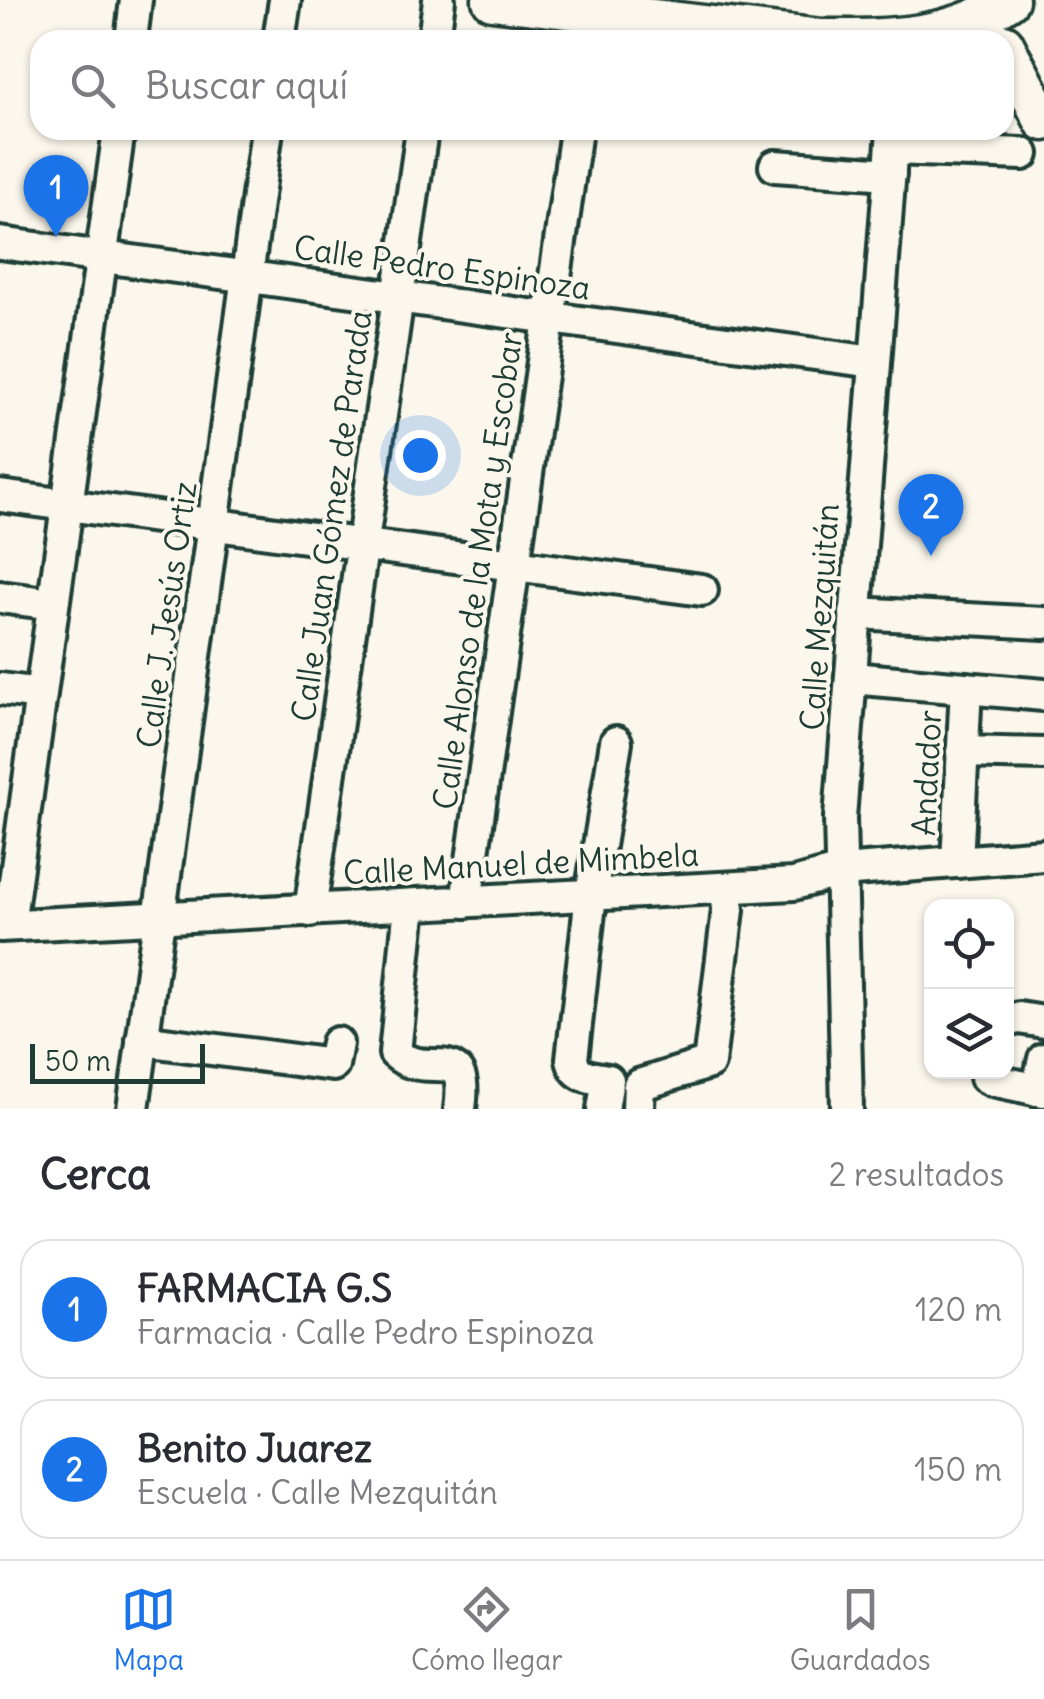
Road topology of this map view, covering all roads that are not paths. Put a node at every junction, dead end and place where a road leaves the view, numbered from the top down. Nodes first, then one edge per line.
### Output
1 (136, 0) edge
2 (284, 0) edge
3 (439, 0) edge
4 (492, 0) edge
5 (1044, 6) edge
6 (590, 26) edge
7 (132, 30) edge
8 (280, 30) edge
9 (435, 30) edge
10 (658, 30) edge
11 (946, 30) edge
12 (996, 30) edge
13 (1010, 30) edge
14 (1014, 44) edge
15 (1044, 121) edge
16 (118, 140) edge
17 (266, 140) edge
18 (421, 140) edge
19 (575, 140) edge
20 (892, 151) edge
21 (1023, 154) dead end
22 (775, 166) dead end
23 (0, 244) edge
24 (102, 258) junction
25 (248, 276) junction
26 (399, 298) junction
27 (550, 319) junction
28 (874, 362) junction
29 (0, 496) edge
30 (67, 507) junction
31 (216, 526) junction
32 (364, 544) junction
33 (515, 563) junction
34 (702, 590) dead end
35 (0, 597) edge
36 (54, 604) junction
37 (855, 612) junction
38 (1044, 623) edge
39 (850, 678) junction
40 (966, 688) junction
41 (0, 689) edge
42 (41, 694) junction
43 (1044, 694) edge
44 (616, 742) dead end
45 (962, 752) junction
46 (1044, 754) edge
47 (13, 796) edge
48 (1044, 855) edge
49 (957, 862) junction
50 (841, 872) junction
51 (726, 888) junction
52 (590, 896) junction
53 (466, 902) junction
54 (410, 906) junction
55 (310, 911) junction
56 (158, 918) junction
57 (4, 926) edge
58 (1014, 1019) edge
59 (1044, 1022) edge
60 (142, 1040) junction
61 (337, 1043) dead end
62 (1044, 1059) edge
63 (990, 1079) edge
64 (1041, 1090) edge
65 (133, 1109) edge
66 (460, 1109) edge
67 (603, 1109) edge
68 (638, 1109) edge
69 (847, 1109) edge

1 - 7 street
2 - 8 street
3 - 9 street
4 - 6 main road
5 - 13 main road
6 - 10 main road
11 - 12 main road
14 - 15 main road
16 - 24 street
17 - 25 street, Calle J. Jesús Ortiz
18 - 26 street, Calle Juan Gómez de Parada
19 - 27 street, Calle Alonso de la Mota y Escobar
20 - 21 street
20 - 22 street
20 - 28 street, Calle Mezquitán
23 - 24 street, Calle Pedro Espinoza
24 - 25 street, Calle Pedro Espinoza
24 - 30 street
25 - 26 street, Calle Pedro Espinoza
25 - 31 street, Calle J. Jesús Ortiz
26 - 27 street, Calle Pedro Espinoza
26 - 32 street, Calle Juan Gómez de Parada
27 - 28 street, Calle Pedro Espinoza
27 - 33 street, Calle Alonso de la Mota y Escobar
28 - 37 street, Calle Mezquitán
29 - 30 street
30 - 31 street
30 - 36 street
31 - 32 street
31 - 56 street, Calle J. Jesús Ortiz
32 - 33 street
32 - 55 street, Calle Juan Gómez de Parada
33 - 34 street
33 - 53 street, Calle Alonso de la Mota y Escobar
35 - 36 street
36 - 42 street
37 - 38 street
37 - 39 street, Calle Mezquitán
39 - 40 street
39 - 50 street, Calle Mezquitán
40 - 43 street
40 - 45 street, Andador
41 - 42 street
42 - 47 street
44 - 52 street
45 - 46 street
45 - 49 street, Andador
47 - 57 street
48 - 49 street, Calle Manuel de Mimbela
49 - 50 street, Calle Manuel de Mimbela
50 - 51 street, Calle Manuel de Mimbela
50 - 69 street, Calle Mezquitán
51 - 52 street, Calle Manuel de Mimbela
51 - 68 street
52 - 53 street, Calle Manuel de Mimbela
52 - 67 street
53 - 54 street, Calle Manuel de Mimbela
54 - 55 street, Calle Manuel de Mimbela
54 - 66 street
55 - 56 street, Calle Manuel de Mimbela
56 - 57 street, Calle Manuel de Mimbela
56 - 60 street, Calle J. Jesús Ortiz
58 - 59 street
60 - 61 street
60 - 65 street, Calle J. Jesús Ortiz
62 - 64 street
63 - 64 street

